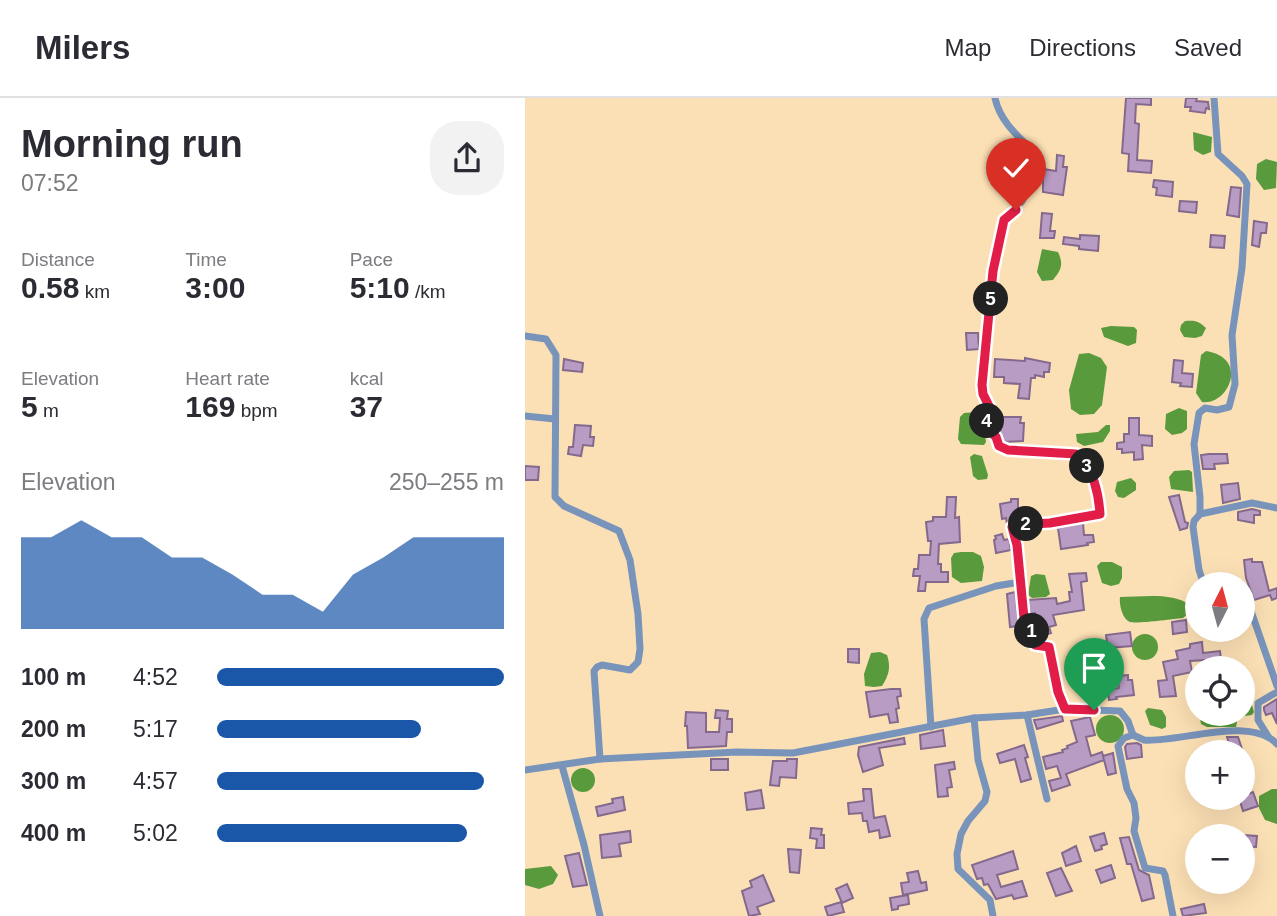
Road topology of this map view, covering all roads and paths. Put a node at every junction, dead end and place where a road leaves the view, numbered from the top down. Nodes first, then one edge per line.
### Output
1 (995, 98) edge
2 (1214, 98) edge
3 (525, 336) edge
4 (525, 416) edge
5 (555, 419) junction
6 (1277, 508) edge
7 (1200, 514) junction
8 (1201, 572) edge
9 (1020, 582) junction
10 (1255, 621) edge
11 (1277, 686) edge
12 (1277, 692) edge
13 (1065, 709) junction
14 (1027, 715) junction
15 (974, 718) junction
16 (931, 727) junction
17 (1133, 735) junction
18 (1269, 737) junction
19 (1277, 744) edge
20 (600, 760) junction
21 (562, 766) junction
22 (525, 770) edge
23 (1047, 799) dead end
24 (600, 916) edge
25 (993, 916) edge
26 (1173, 916) edge

1 - 9 street
2 - 7 street
3 - 5 street
4 - 5 street
5 - 20 street
6 - 7 street
7 - 8 street
9 - 13 street
9 - 16 street
10 - 11 street
12 - 18 street
13 - 14 street
13 - 17 street
14 - 15 street
14 - 23 street
15 - 16 street
15 - 25 street
16 - 20 street
17 - 18 street
17 - 26 street
18 - 19 street
20 - 21 street
21 - 22 street
21 - 24 street

